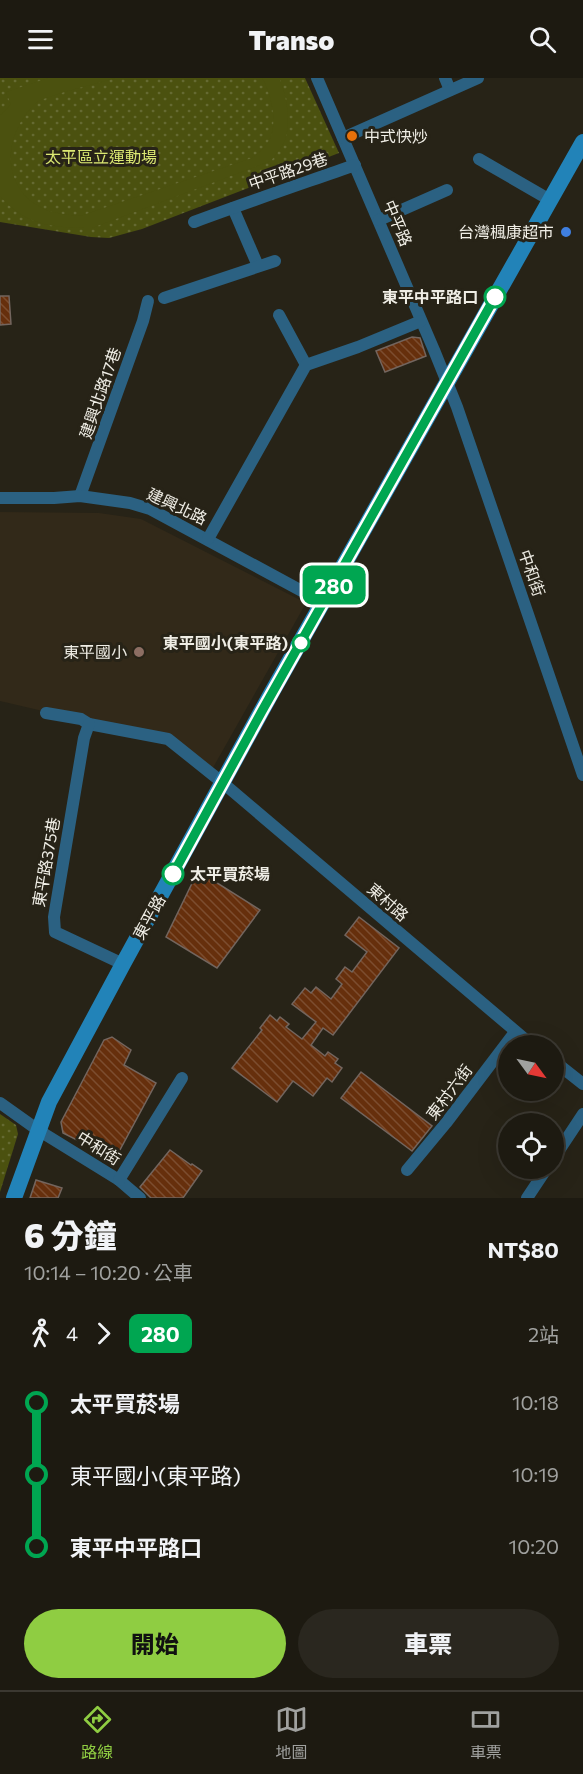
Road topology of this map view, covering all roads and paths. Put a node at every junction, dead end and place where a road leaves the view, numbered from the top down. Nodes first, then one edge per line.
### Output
1 (316, 78) edge
2 (478, 78) edge
3 (448, 84) edge
4 (343, 138) junction
5 (583, 142) edge
6 (479, 159) dead end
7 (355, 165) junction
8 (447, 190) dead end
9 (550, 200) junction
10 (232, 208) junction
11 (379, 220) junction
12 (194, 222) dead end
13 (275, 261) dead end
14 (258, 266) junction
15 (164, 298) dead end
16 (148, 301) dead end
17 (279, 315) dead end
18 (422, 321) junction
19 (306, 365) junction
20 (447, 382) junction
21 (80, 496) junction
22 (0, 498) edge
23 (208, 539) junction
24 (324, 603) junction
25 (46, 713) dead end
26 (89, 724) junction
27 (583, 775) edge
28 (223, 783) junction
29 (123, 963) junction
30 (515, 1032) junction
31 (519, 1035) edge
32 (564, 1069) edge
33 (182, 1078) dead end
34 (583, 1084) edge
35 (0, 1103) edge
36 (583, 1114) edge
37 (38, 1130) junction
38 (564, 1143) edge
39 (407, 1170) dead end
40 (540, 1179) edge
41 (119, 1180) junction
42 (14, 1198) edge
43 (140, 1198) edge
44 (527, 1198) edge

1 - 4 street, 中平路
2 - 3 street
3 - 4 street
4 - 7 street, 中平路
5 - 9 street, 東平路
6 - 9 street
7 - 10 street, 中平路29巷
7 - 11 street, 中平路
8 - 11 street
9 - 20 street, 東平路
10 - 12 street, 中平路29巷
10 - 14 street, 中平路29巷
11 - 18 street, 中平路
13 - 14 street
14 - 15 street
16 - 21 street, 建興北路17巷
17 - 19 street
18 - 19 street
18 - 20 street, 中平路
19 - 23 street
20 - 24 street, 東平路
20 - 27 street, 中和街
21 - 22 street, 建興北路
21 - 23 street, 建興北路
23 - 24 street, 建興北路
24 - 28 street, 東平路
25 - 26 street
26 - 28 street
26 - 29 street, 東平路375巷
28 - 29 street, 東平路
28 - 30 street, 東村路
29 - 37 street, 東平路
30 - 31 street, 東村路
30 - 39 street, 東村六街
32 - 34 street
33 - 41 street
35 - 37 street, 中和街
36 - 38 street
37 - 41 street, 中和街
37 - 42 street, 東平路
40 - 44 street
41 - 43 street, 中和街

